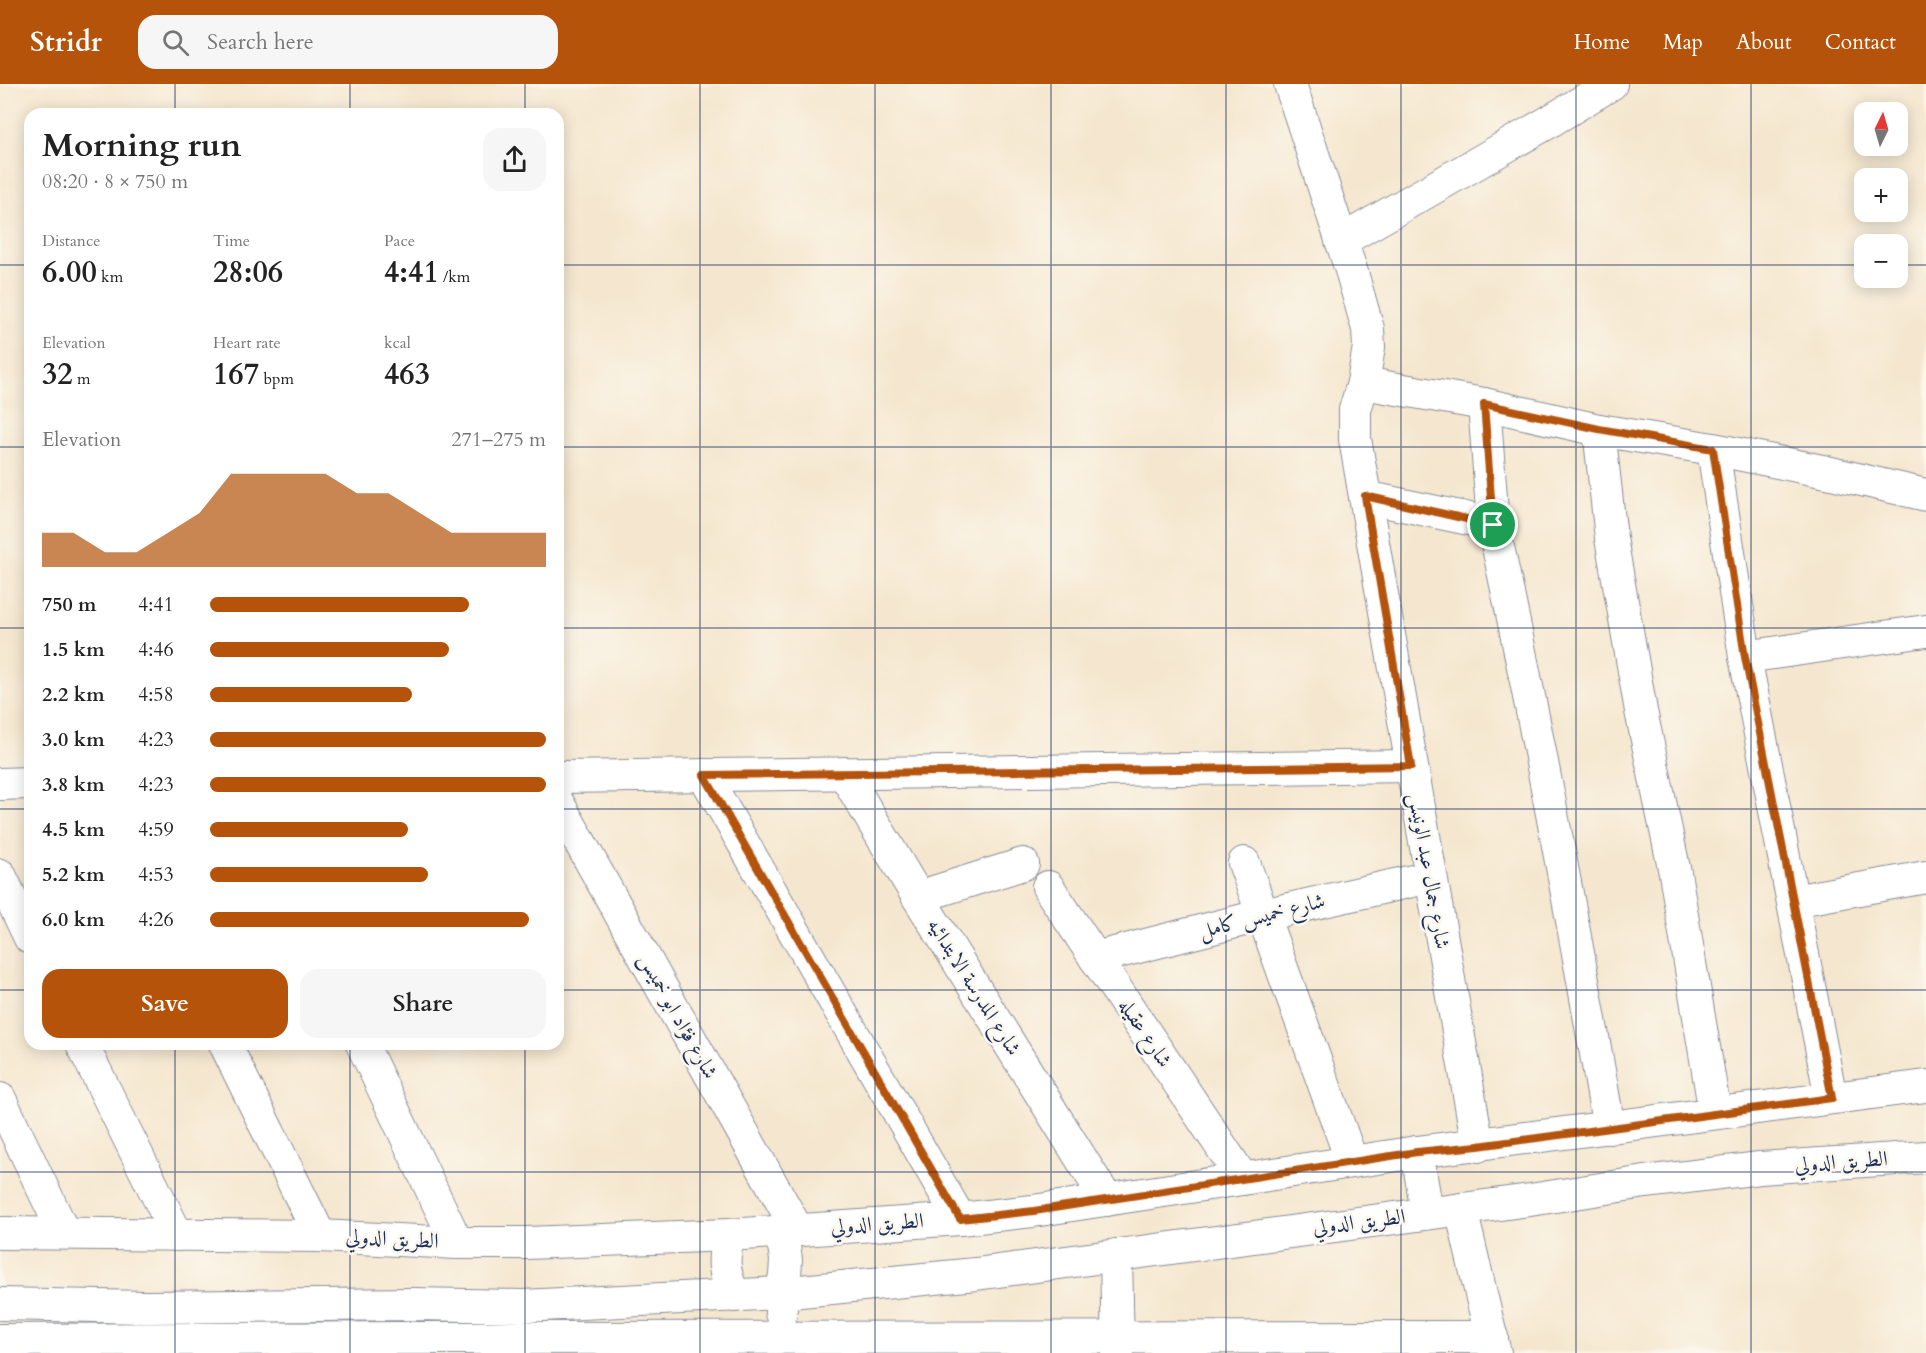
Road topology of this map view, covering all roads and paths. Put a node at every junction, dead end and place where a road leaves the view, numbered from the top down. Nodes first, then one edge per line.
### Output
1 (1290, 84) edge
2 (1611, 84) edge
3 (1341, 241) junction
4 (1363, 383) junction
5 (1484, 404) junction
6 (1599, 429) junction
7 (1713, 449) junction
8 (1919, 488) edge
9 (1365, 496) junction
10 (1493, 525) junction
11 (1926, 632) edge
12 (1745, 657) junction
13 (1411, 766) junction
14 (844, 773) junction
15 (704, 775) junction
16 (564, 777) edge
17 (24, 783) edge
18 (0, 784) edge
19 (564, 814) edge
20 (1244, 863) dead end
21 (1023, 864) dead end
22 (0, 875) edge
23 (1430, 877) junction
24 (1926, 877) edge
25 (1048, 887) dead end
26 (918, 897) junction
27 (1793, 901) junction
28 (1263, 915) junction
29 (24, 925) edge
30 (1095, 958) junction
31 (85, 1050) edge
32 (228, 1050) edge
33 (365, 1050) edge
34 (1926, 1086) edge
35 (1832, 1098) junction
36 (0, 1099) edge
37 (1715, 1113) junction
38 (1609, 1128) junction
39 (1478, 1146) junction
40 (1417, 1152) junction
41 (1926, 1157) edge
42 (1352, 1162) junction
43 (1243, 1179) junction
44 (1107, 1200) junction
45 (1461, 1209) junction
46 (1427, 1213) junction
47 (960, 1219) junction
48 (787, 1231) junction
49 (0, 1233) edge
50 (64, 1233) junction
51 (177, 1235) junction
52 (729, 1235) junction
53 (320, 1236) junction
54 (457, 1243) junction
55 (1116, 1255) junction
56 (780, 1293) junction
57 (735, 1296) junction
58 (0, 1304) edge
59 (415, 1305) junction
60 (146, 1307) junction
61 (0, 1340) edge
62 (416, 1345) edge
63 (781, 1345) edge
64 (1118, 1345) edge
65 (1394, 1345) edge
66 (1493, 1345) edge
67 (147, 1346) edge

1 - 3 street, شارع جمال عبد الونيس
2 - 3 street
3 - 4 street, شارع جمال عبد الونيس
4 - 5 street
4 - 9 street, شارع جمال عبد الونيس
5 - 6 street
5 - 10 street
6 - 7 street
6 - 37 street
7 - 8 street
7 - 12 street
9 - 10 street
9 - 13 street, شارع جمال عبد الونيس
10 - 38 street
11 - 12 street
12 - 27 street
13 - 14 street
13 - 23 street, شارع جمال عبد الونيس
14 - 15 street
14 - 26 street, شارع المدرسة الابتدائيه
15 - 16 street
15 - 47 street
17 - 18 street
19 - 48 street, شارع فؤاد ابو خميس
20 - 28 street
21 - 26 street
22 - 29 street
23 - 28 street, شارع خميس كامل
23 - 39 street, شارع جمال عبد الونيس
24 - 27 street
25 - 30 street, شارع عقيله
26 - 44 street, شارع المدرسة الابتدائيه
27 - 35 street
28 - 30 street, شارع خميس كامل
28 - 42 street
30 - 43 street, شارع عقيله
31 - 51 street
32 - 53 street
33 - 54 street
34 - 35 street, الطريق الدولي
35 - 37 street, الطريق الدولي
36 - 50 street
37 - 38 street, الطريق الدولي
38 - 39 street, الطريق الدولي
39 - 40 street, الطريق الدولي
40 - 42 street, الطريق الدولي
40 - 46 street
41 - 45 street, الطريق الدولي
42 - 43 street, الطريق الدولي
43 - 44 street, الطريق الدولي
44 - 47 street, الطريق الدولي
45 - 46 street, الطريق الدولي
45 - 66 street
46 - 55 street, الطريق الدولي
47 - 48 street, الطريق الدولي
48 - 52 street, الطريق الدولي
48 - 56 street, شارع فؤاد ابو خميس
49 - 50 street, الطريق الدولي
50 - 51 street, الطريق الدولي
51 - 53 street, الطريق الدولي
52 - 54 street, الطريق الدولي
52 - 57 street
53 - 54 street, الطريق الدولي
55 - 56 street, الطريق الدولي
55 - 64 street
56 - 57 street, الطريق الدولي
56 - 63 street, شارع فؤاد ابو خميس
57 - 59 street, الطريق الدولي
58 - 60 street, الطريق الدولي
59 - 60 street, الطريق الدولي
59 - 62 street
60 - 67 street
61 - 67 street
62 - 63 street
62 - 67 street
63 - 64 street
64 - 65 street
65 - 66 street

